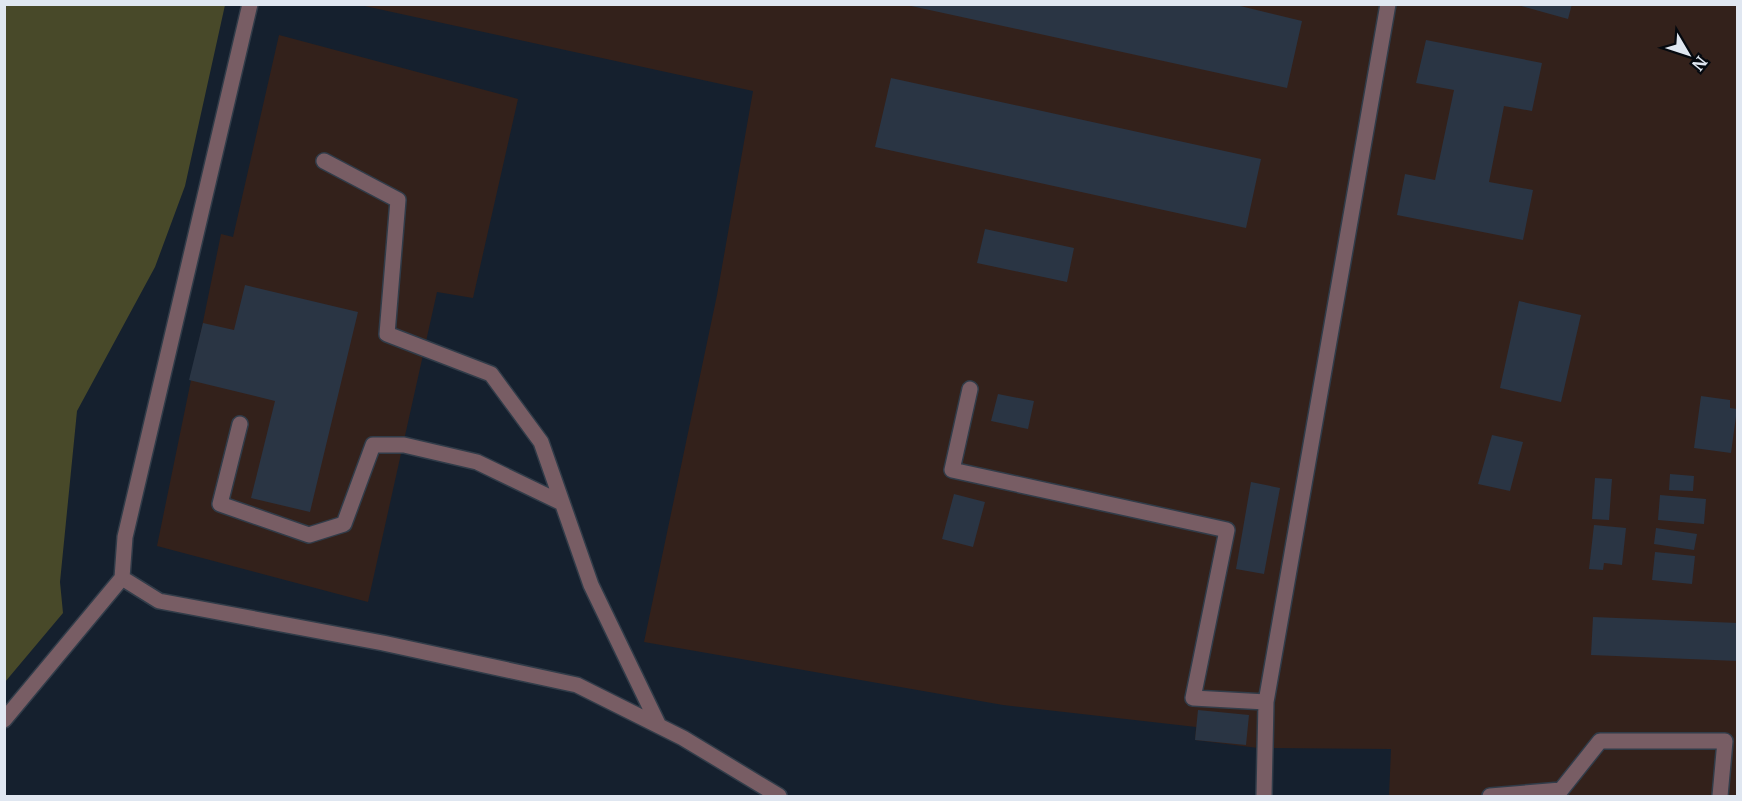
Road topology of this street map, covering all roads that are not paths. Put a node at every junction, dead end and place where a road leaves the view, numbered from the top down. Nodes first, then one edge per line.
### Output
1 (250, 4) edge
2 (1388, 4) edge
3 (324, 161) dead end
4 (970, 389) dead end
5 (240, 424) dead end
6 (562, 502) junction
7 (122, 578) junction
8 (1266, 702) junction
9 (4, 720) edge
10 (658, 726) junction
11 (779, 796) edge
12 (1264, 796) edge
13 (1490, 796) edge
14 (1720, 796) edge

1 - 7 street
2 - 8 street
3 - 6 street
4 - 8 street
5 - 6 street
6 - 10 street
7 - 9 street
7 - 10 street
8 - 12 street
10 - 11 street
13 - 14 street

